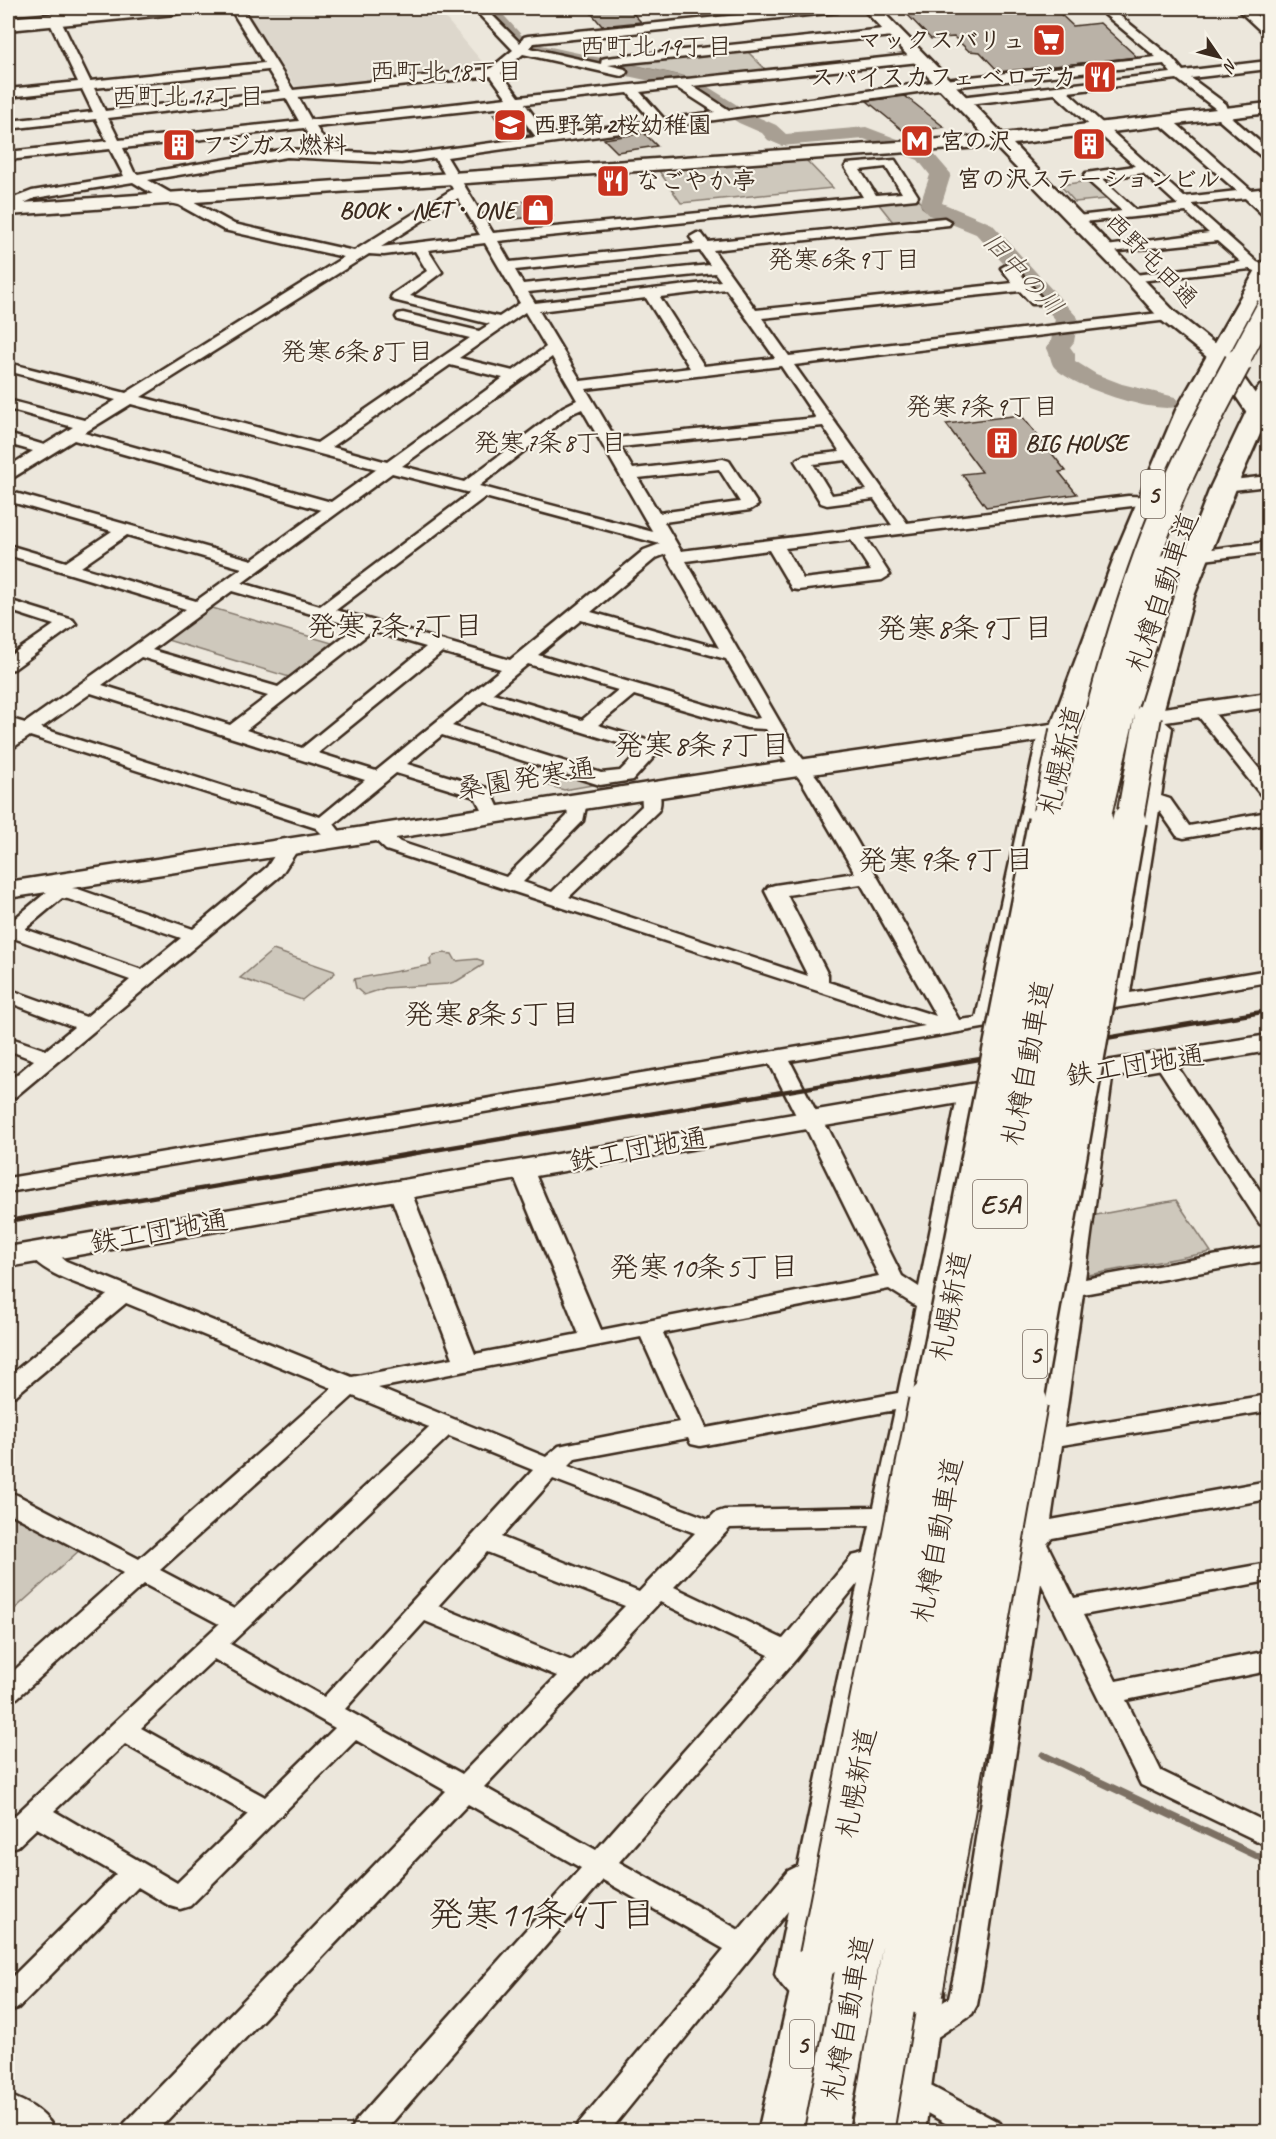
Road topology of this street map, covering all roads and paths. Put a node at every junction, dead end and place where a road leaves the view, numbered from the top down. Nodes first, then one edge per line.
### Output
1 (175, 8) edge
2 (236, 8) edge
3 (478, 8) edge
4 (496, 8) edge
5 (709, 8) edge
6 (838, 8) edge
7 (870, 8) edge
8 (1103, 8) edge
9 (1242, 8) edge
10 (88, 12) edge
11 (54, 19) junction
12 (722, 19) junction
13 (8, 24) edge
14 (1269, 31) edge
15 (893, 32) junction
16 (741, 38) junction
17 (524, 45) junction
18 (919, 58) junction
19 (1167, 60) junction
20 (606, 62) junction
21 (1269, 65) edge
22 (271, 66) junction
23 (494, 72) junction
24 (779, 73) junction
25 (1181, 76) junction
26 (686, 83) junction
27 (86, 85) junction
28 (944, 85) junction
29 (631, 89) junction
30 (1058, 90) junction
31 (8, 93) edge
32 (290, 94) junction
33 (516, 101) junction
34 (960, 101) junction
35 (1269, 102) edge
36 (812, 104) junction
37 (1269, 108) edge
38 (1222, 110) junction
39 (737, 114) junction
40 (101, 115) junction
41 (1164, 120) junction
42 (307, 123) junction
43 (661, 123) junction
44 (1097, 124) junction
45 (8, 125) edge
46 (995, 137) junction
47 (544, 139) junction
48 (894, 143) junction
49 (115, 144) junction
50 (439, 154) junction
51 (327, 155) junction
52 (1269, 155) edge
53 (8, 156) edge
54 (1146, 169) junction
55 (135, 177) junction
56 (454, 180) junction
57 (1269, 192) edge
58 (1249, 195) junction
59 (165, 196) junction
60 (1186, 204) junction
61 (11, 206) edge
62 (1269, 212) edge
63 (1133, 214) junction
64 (684, 219) junction
65 (1077, 220) junction
66 (944, 222) dead end
67 (891, 228) junction
68 (1221, 236) junction
69 (489, 238) junction
70 (419, 247) junction
71 (704, 247) junction
72 (1106, 250) junction
73 (361, 253) junction
74 (507, 267) junction
75 (719, 268) junction
76 (1008, 268) dead end
77 (1264, 269) edge
78 (1135, 279) junction
79 (731, 284) junction
80 (1023, 286) junction
81 (520, 289) junction
82 (650, 293) junction
83 (1037, 301) dead end
84 (530, 306) junction
85 (1269, 306) edge
86 (753, 315) junction
87 (1168, 316) junction
88 (403, 317) dead end
89 (501, 322) junction
90 (481, 336) junction
91 (1269, 343) edge
92 (555, 348) junction
93 (1219, 357) junction
94 (447, 360) junction
95 (784, 360) junction
96 (8, 367) edge
97 (700, 372) junction
98 (514, 376) junction
99 (577, 386) junction
100 (130, 399) junction
101 (586, 402) junction
102 (8, 404) edge
103 (1265, 408) edge
104 (828, 422) junction
105 (85, 425) junction
106 (71, 434) junction
107 (8, 439) edge
108 (610, 443) junction
109 (320, 449) junction
110 (46, 450) junction
111 (851, 455) junction
112 (389, 467) junction
113 (8, 474) edge
114 (627, 474) junction
115 (1269, 480) edge
116 (1224, 486) junction
117 (475, 489) junction
118 (878, 494) junction
119 (8, 496) edge
120 (1151, 500) junction
121 (333, 508) junction
122 (653, 519) junction
123 (902, 528) junction
124 (124, 530) junction
125 (855, 534) junction
126 (774, 544) junction
127 (1269, 547) edge
128 (670, 548) junction
129 (8, 550) edge
130 (1196, 556) junction
131 (254, 566) junction
132 (68, 568) junction
133 (229, 585) junction
134 (8, 605) edge
135 (199, 607) junction
136 (322, 612) junction
137 (577, 613) junction
138 (368, 626) junction
139 (438, 646) junction
140 (138, 651) junction
141 (732, 653) junction
142 (518, 661) junction
143 (8, 665) edge
144 (88, 686) junction
145 (631, 688) junction
146 (281, 694) junction
147 (478, 694) junction
148 (1269, 700) edge
149 (1202, 708) junction
150 (1148, 716) junction
151 (8, 723) edge
152 (772, 723) junction
153 (439, 728) junction
154 (585, 728) junction
155 (28, 729) junction
156 (1063, 731) junction
157 (232, 732) junction
158 (8, 743) edge
159 (304, 755) junction
160 (393, 766) junction
161 (800, 768) junction
162 (378, 778) junction
163 (650, 791) junction
164 (1269, 791) edge
165 (1151, 798) junction
166 (578, 802) junction
167 (493, 815) junction
168 (1269, 818) edge
169 (331, 831) junction
170 (377, 833) junction
171 (291, 846) junction
172 (868, 877) junction
173 (509, 885) junction
174 (56, 887) junction
175 (8, 890) edge
176 (555, 900) junction
177 (195, 936) junction
178 (1269, 976) edge
179 (144, 978) junction
180 (818, 984) junction
181 (8, 995) edge
182 (1118, 1002) junction
183 (986, 1022) junction
184 (88, 1025) junction
185 (953, 1027) junction
186 (8, 1042) edge
187 (1269, 1043) edge
188 (777, 1057) junction
189 (49, 1058) junction
190 (1164, 1061) junction
191 (1102, 1071) junction
192 (8, 1092) edge
193 (969, 1093) junction
194 (808, 1119) junction
195 (522, 1169) junction
196 (8, 1185) edge
197 (399, 1189) junction
198 (1269, 1219) edge
199 (38, 1251) junction
200 (1269, 1253) edge
201 (8, 1257) edge
202 (893, 1281) junction
203 (1072, 1289) junction
204 (123, 1293) junction
205 (928, 1303) junction
206 (649, 1329) junction
207 (593, 1339) junction
208 (467, 1363) junction
209 (349, 1386) junction
210 (8, 1389) edge
211 (909, 1399) junction
212 (1269, 1403) edge
213 (446, 1425) junction
214 (694, 1428) junction
215 (1050, 1439) junction
216 (549, 1468) junction
217 (1269, 1490) edge
218 (8, 1501) edge
219 (884, 1515) junction
220 (712, 1530) junction
221 (483, 1540) junction
222 (1034, 1541) junction
223 (874, 1562) junction
224 (141, 1571) junction
225 (1269, 1572) edge
226 (649, 1596) junction
227 (1025, 1596) junction
228 (1063, 1601) junction
229 (421, 1609) junction
230 (237, 1622) junction
231 (212, 1646) junction
232 (787, 1652) junction
233 (1269, 1661) edge
234 (575, 1673) junction
235 (8, 1691) edge
236 (1107, 1692) junction
237 (327, 1711) junction
238 (354, 1726) junction
239 (122, 1730) junction
240 (464, 1788) junction
241 (268, 1812) junction
242 (34, 1813) junction
243 (1269, 1835) edge
244 (8, 1838) edge
245 (600, 1865) junction
246 (136, 1872) junction
247 (810, 1872) junction
248 (743, 1946) junction
249 (817, 1976) junction
250 (8, 1999) edge
251 (915, 2036) junction
252 (908, 2087) junction
253 (136, 2132) edge
254 (365, 2132) edge
255 (590, 2132) edge
256 (782, 2132) edge
257 (826, 2132) edge
258 (872, 2132) edge
259 (901, 2132) edge
260 (989, 2132) edge

1 - 10 main road
2 - 22 street
3 - 17 street
4 - 17 street
5 - 12 street
6 - 12 street
7 - 15 street, 西野屯田通
8 - 19 street
9 - 14 street
10 - 11 main road
11 - 13 main road
11 - 27 street
12 - 16 street
12 - 17 street
15 - 16 street
15 - 18 street, 西野屯田通
16 - 20 street
16 - 24 street
17 - 20 street
17 - 23 street
17 - 26 street
18 - 24 street
18 - 28 street, 西野屯田通
19 - 25 street
19 - 28 street
20 - 26 street
21 - 25 street
22 - 27 street
22 - 32 street
23 - 32 street
23 - 33 street
24 - 26 street
24 - 36 street
25 - 30 street
25 - 38 street
26 - 29 street
26 - 39 street
26 - 39 street
27 - 31 street
27 - 40 street
28 - 34 street, 西野屯田通
28 - 36 street
29 - 33 street
29 - 43 street
30 - 34 street
30 - 44 street
32 - 40 street
32 - 42 street
33 - 42 street
33 - 47 street
34 - 46 street, 西野屯田通
35 - 38 street
36 - 39 street
37 - 38 street
38 - 41 street
38 - 44 street
38 - 52 street
39 - 43 street
40 - 45 street
40 - 49 street
41 - 44 street
41 - 58 street
42 - 49 street
42 - 51 street
43 - 47 street
44 - 46 street
44 - 54 street
46 - 48 street
46 - 48 street
46 - 65 street, 西野屯田通
47 - 50 street
48 - 56 street
48 - 56 street
49 - 53 street
49 - 55 street
50 - 51 street
50 - 56 street
51 - 55 street
54 - 60 street
54 - 63 street
55 - 59 street
55 - 61 street
56 - 59 street
56 - 69 street
56 - 73 street
57 - 58 street
58 - 60 street
58 - 62 street
59 - 61 street
59 - 73 street
60 - 63 street
60 - 68 street
63 - 65 street
64 - 67 street
64 - 69 street
64 - 71 street
65 - 72 street, 西野屯田通
66 - 67 street
67 - 71 street
68 - 72 street
68 - 77 street
69 - 70 street
69 - 74 street
70 - 73 street
70 - 89 street
71 - 74 street
71 - 75 street
72 - 78 street, 西野屯田通
73 - 100 street
74 - 81 street
75 - 79 street
75 - 81 street
76 - 80 street
77 - 78 street
77 - 93 main road, 札幌新道 / 5
78 - 87 street, 西野屯田通
79 - 82 street
79 - 86 street
80 - 83 street
80 - 86 street
81 - 84 street
82 - 84 street
82 - 97 street
84 - 89 street
84 - 92 street
85 - 257 main road, 札樽自動車道 / E5A, bridge
86 - 95 street
87 - 93 street, 西野屯田通
87 - 95 street
88 - 90 street
89 - 90 street
90 - 94 street
91 - 258 main road, 札樽自動車道 / E5A, bridge
92 - 98 street
92 - 99 street
93 - 103 street, 西野屯田通
93 - 120 main road, 札幌新道 / 5
94 - 98 street
94 - 109 street
95 - 97 street
95 - 104 street
96 - 100 street
97 - 99 street
98 - 112 street
99 - 101 street
100 - 105 street
100 - 109 street
101 - 108 street
101 - 117 street
102 - 105 street
103 - 116 main road, 5
104 - 108 street
104 - 111 street
105 - 106 street
106 - 110 street
106 - 121 street
107 - 110 street
108 - 114 street
109 - 112 street
110 - 113 street
111 - 118 street
111 - 118 street
112 - 117 street
112 - 121 street
114 - 122 street
114 - 122 street
115 - 116 street
116 - 130 main road, 5
117 - 128 street
117 - 136 street
118 - 123 street
119 - 124 street
120 - 123 street
120 - 156 main road, 札幌新道 / 5
121 - 131 street
122 - 128 street
123 - 125 street
124 - 131 street
124 - 132 street
125 - 126 street
125 - 126 street
126 - 128 street
127 - 130 street
128 - 137 street
128 - 141 street
129 - 132 street
130 - 150 main road, 5
131 - 133 street
132 - 135 street
133 - 135 street
133 - 136 street
134 - 143 street
135 - 140 street
136 - 138 street
137 - 141 street
137 - 142 street
138 - 139 street
138 - 146 street
139 - 142 street
139 - 159 street
140 - 144 street
140 - 146 street
141 - 152 street
142 - 145 street
142 - 147 street
144 - 155 street
144 - 157 street
145 - 152 street
145 - 154 street
146 - 157 street
147 - 153 street
147 - 154 street
148 - 149 street, 桑園発寒通
149 - 150 street, 桑園発寒通
149 - 164 street
150 - 156 street, 桑園発寒通
150 - 165 street
150 - 251 main road, 5, bridge
151 - 155 street
152 - 161 street
153 - 154 street
153 - 160 street
155 - 158 street
155 - 169 street
156 - 161 street, 桑園発寒通
156 - 183 street
156 - 249 main road, 札幌新道 / 5, bridge
157 - 159 street
159 - 162 street
160 - 162 street
160 - 167 street
161 - 163 street, 桑園発寒通
161 - 172 street
162 - 169 street
163 - 166 street, 桑園発寒通
163 - 176 street
165 - 168 street
165 - 182 street
166 - 167 street, 桑園発寒通
166 - 173 street
167 - 170 street, 桑園発寒通
169 - 170 street, 桑園発寒通
169 - 171 street, 桑園発寒通
170 - 173 street
171 - 174 street, 桑園発寒通
171 - 177 street
172 - 180 street
172 - 185 street
173 - 176 street
174 - 175 street, 桑園発寒通
174 - 177 street
174 - 179 street
176 - 180 street
177 - 179 street
178 - 182 street
179 - 184 street
180 - 185 street
181 - 184 street
182 - 183 street
183 - 185 street
184 - 189 street
185 - 188 street
186 - 189 street
187 - 190 street, 鉄工団地通
188 - 194 street
188 - 196 street
189 - 192 street
190 - 191 street, 鉄工団地通
190 - 198 street
191 - 193 street, 鉄工団地通
191 - 203 street
193 - 194 street, 鉄工団地通
193 - 205 street
194 - 195 street, 鉄工団地通
194 - 202 street
195 - 197 street, 鉄工団地通
195 - 207 street
197 - 199 street, 鉄工団地通
197 - 208 street
199 - 201 street, 鉄工団地通
199 - 204 street
200 - 203 street
202 - 205 street
202 - 206 street
203 - 215 street
204 - 209 street
204 - 210 street
205 - 211 street
206 - 207 street
206 - 214 street
207 - 208 street
208 - 209 street
209 - 213 street
209 - 224 street
211 - 214 street
211 - 219 street
212 - 215 street
213 - 216 street
213 - 230 street
214 - 216 street
215 - 222 street
216 - 220 street
216 - 221 street
217 - 222 street
218 - 224 street
219 - 220 street
219 - 223 street
220 - 226 street
221 - 226 street
221 - 229 street
222 - 227 street
222 - 228 street
223 - 232 street
223 - 247 street
224 - 230 street
224 - 235 street
225 - 228 street
226 - 232 street
226 - 234 street
227 - 228 street
227 - 251 street
228 - 236 street
229 - 234 street
229 - 237 street
230 - 231 street
231 - 237 street
231 - 239 street
232 - 245 street
233 - 236 street
234 - 240 street
236 - 243 street
237 - 238 street
238 - 240 street
238 - 241 street
239 - 241 street
239 - 242 street
240 - 245 street
240 - 253 street
241 - 246 street
242 - 244 street
242 - 246 street
245 - 248 street
245 - 254 street
246 - 250 street
247 - 248 street
247 - 249 street
248 - 255 street
249 - 256 main road, 札幌新道 / 5
251 - 252 main road, 5
252 - 259 main road, 5
252 - 260 street

